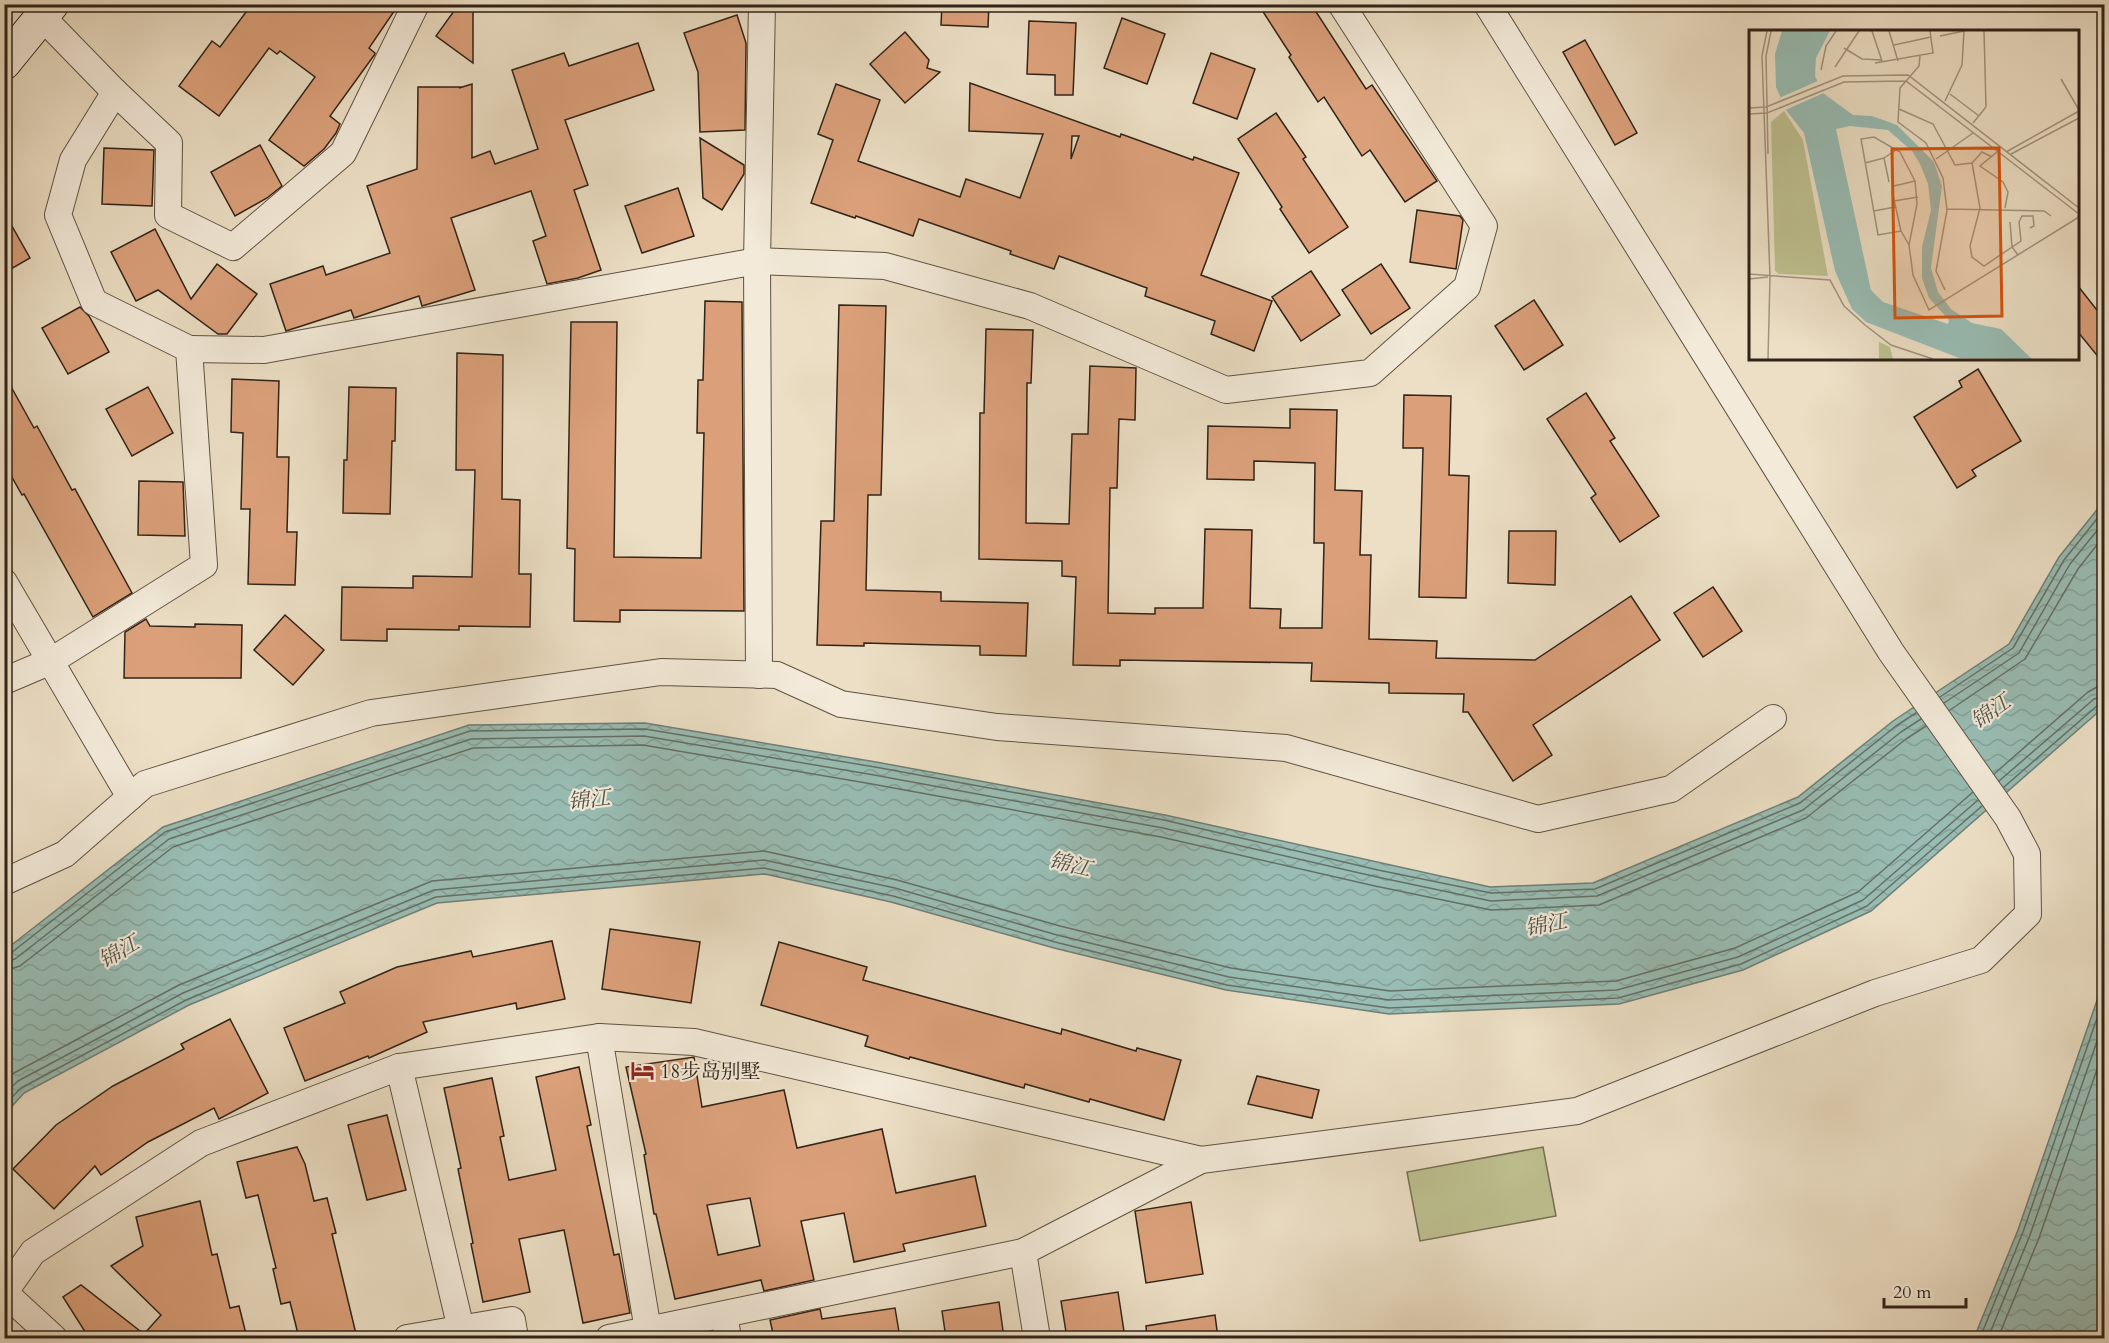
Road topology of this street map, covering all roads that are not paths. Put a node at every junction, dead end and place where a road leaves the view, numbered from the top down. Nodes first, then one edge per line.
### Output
1 (416, 4) edge
2 (762, 4) edge
3 (1341, 4) edge
4 (1487, 4) edge
5 (47, 10) edge
6 (4, 63) edge
7 (115, 92) junction
8 (758, 261) junction
9 (189, 349) junction
10 (4, 582) edge
11 (51, 661) junction
12 (759, 675) junction
13 (4, 681) edge
14 (1773, 718) dead end
15 (130, 797) junction
16 (4, 882) edge
17 (599, 1037) junction
18 (399, 1067) junction
19 (1201, 1160) junction
20 (1023, 1252) junction
21 (5, 1293) edge
22 (726, 1326) edge
23 (461, 1329) junction
24 (648, 1330) junction
25 (54, 1338) edge
26 (407, 1338) edge
27 (515, 1338) edge
28 (609, 1338) edge
29 (1037, 1338) edge

1 - 7 street
2 - 8 street
3 - 8 street
4 - 19 street
5 - 6 main road
5 - 7 street
7 - 9 street
8 - 9 street
8 - 12 street
9 - 11 street
10 - 11 street
11 - 13 street
11 - 15 street
12 - 14 street
12 - 15 street
15 - 16 street
17 - 18 street
17 - 19 street
17 - 24 street
18 - 21 street
18 - 23 street
19 - 20 street
20 - 22 street
20 - 29 street
21 - 25 street
22 - 24 street
23 - 26 street
23 - 27 street
24 - 28 street

